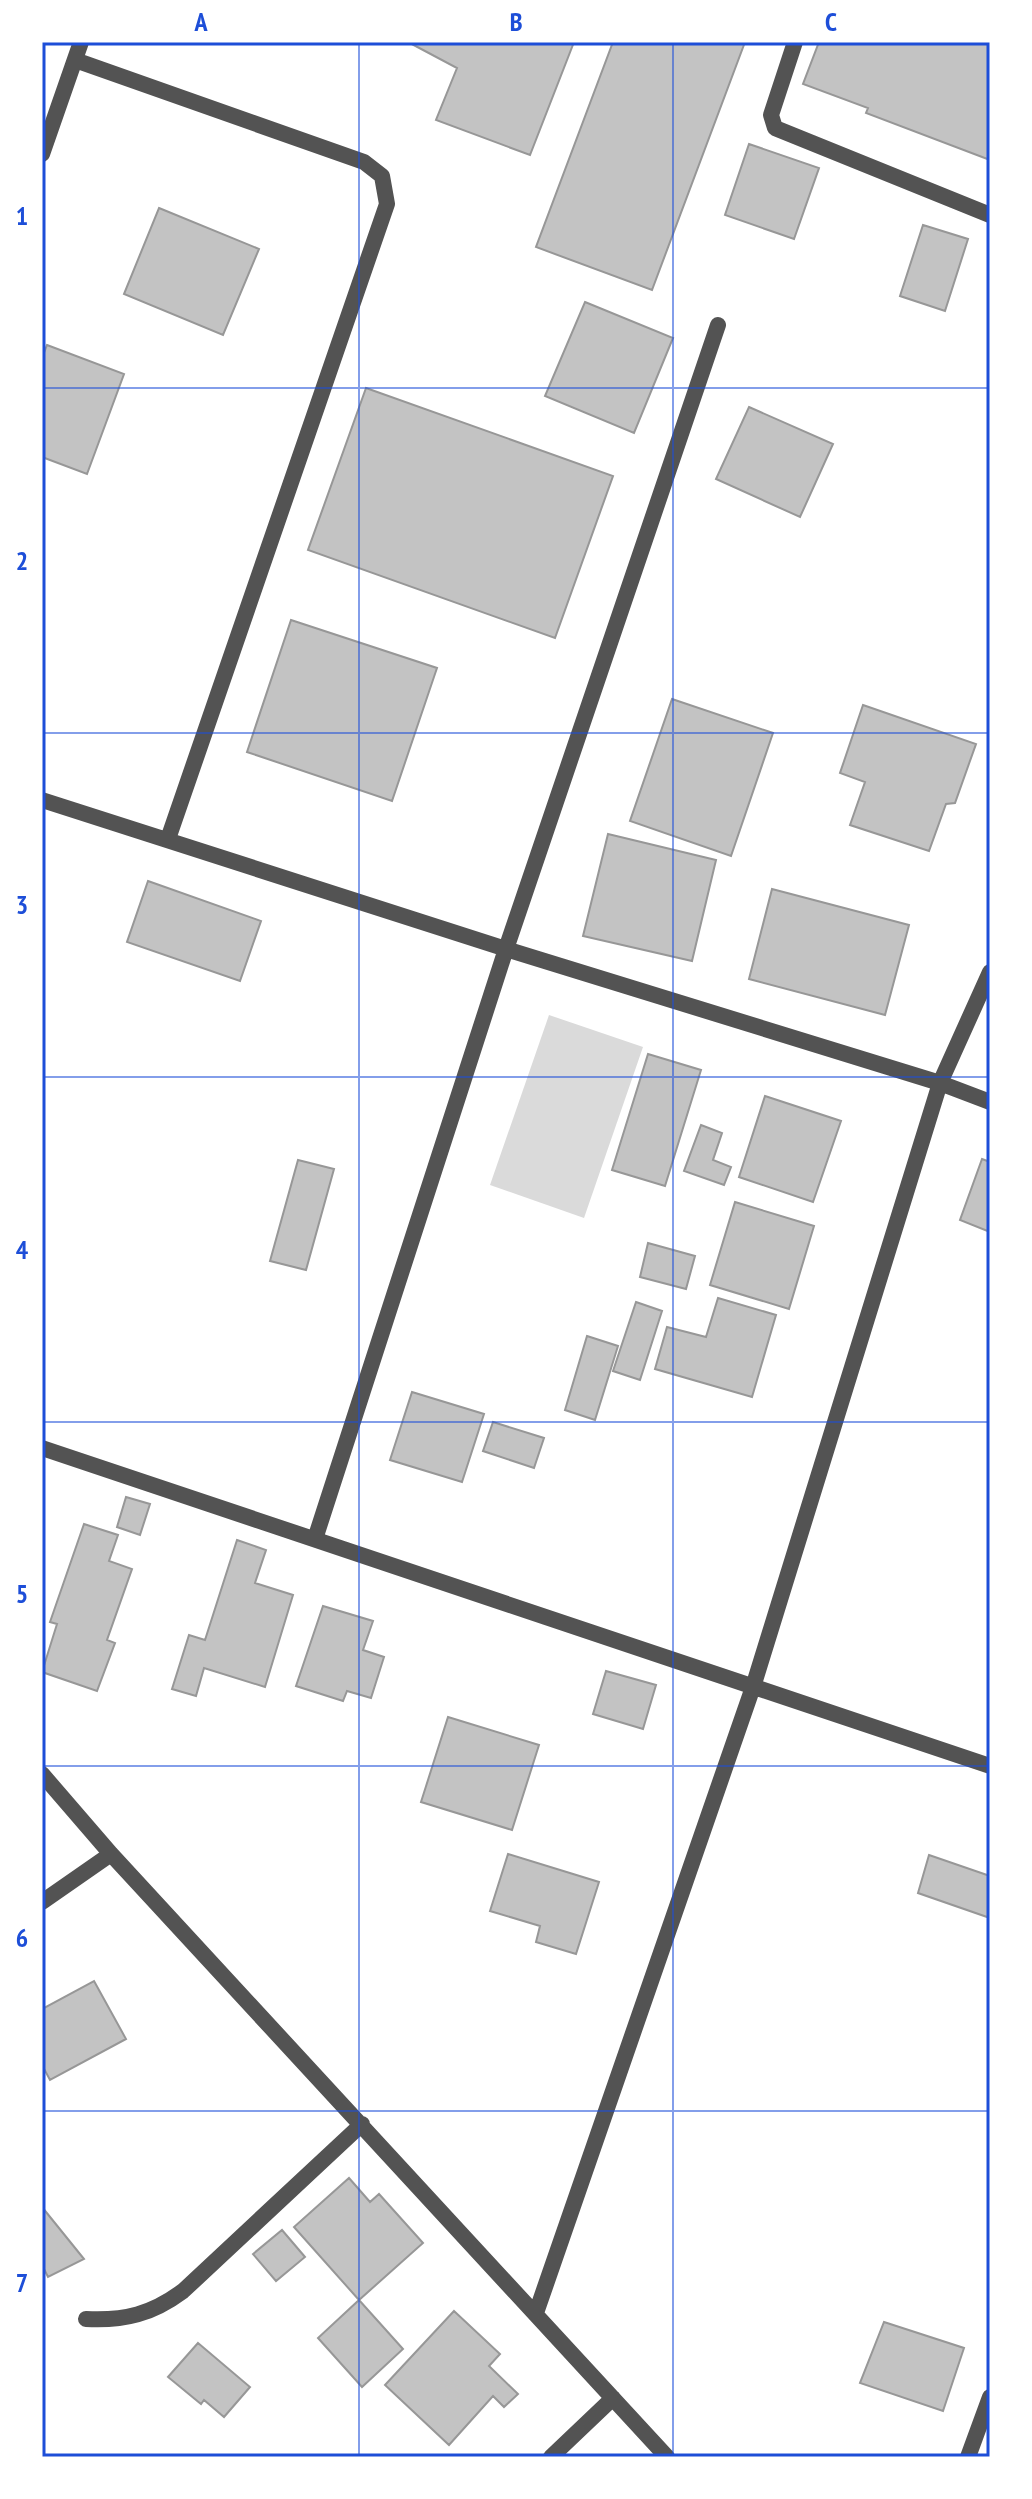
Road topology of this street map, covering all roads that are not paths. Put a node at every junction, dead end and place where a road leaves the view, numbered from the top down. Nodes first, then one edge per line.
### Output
1 (81, 42) edge
2 (795, 42) edge
3 (75, 60) junction
4 (42, 154) edge
5 (990, 215) edge
6 (718, 325) dead end
7 (42, 800) edge
8 (168, 839) junction
9 (506, 949) junction
10 (990, 972) edge
11 (940, 1083) junction
12 (990, 1102) edge
13 (42, 1448) edge
14 (315, 1539) junction
15 (753, 1687) junction
16 (990, 1766) edge
17 (42, 1774) edge
18 (111, 1854) junction
19 (42, 1902) edge
20 (362, 2124) junction
21 (536, 2313) junction
22 (86, 2319) dead end
23 (990, 2397) edge
24 (613, 2398) junction
25 (551, 2457) edge
26 (667, 2457) edge
27 (968, 2457) edge

1 - 3 street
2 - 5 street
3 - 4 street
3 - 8 street
6 - 9 street
7 - 8 street
8 - 9 street
9 - 11 street
9 - 14 street
10 - 11 street
11 - 12 street
11 - 15 street
13 - 14 street
14 - 15 street
15 - 16 street
15 - 21 street
17 - 18 street
18 - 19 street
18 - 20 street
20 - 21 street
20 - 22 street
21 - 24 street
23 - 27 street
24 - 25 street
24 - 26 street

